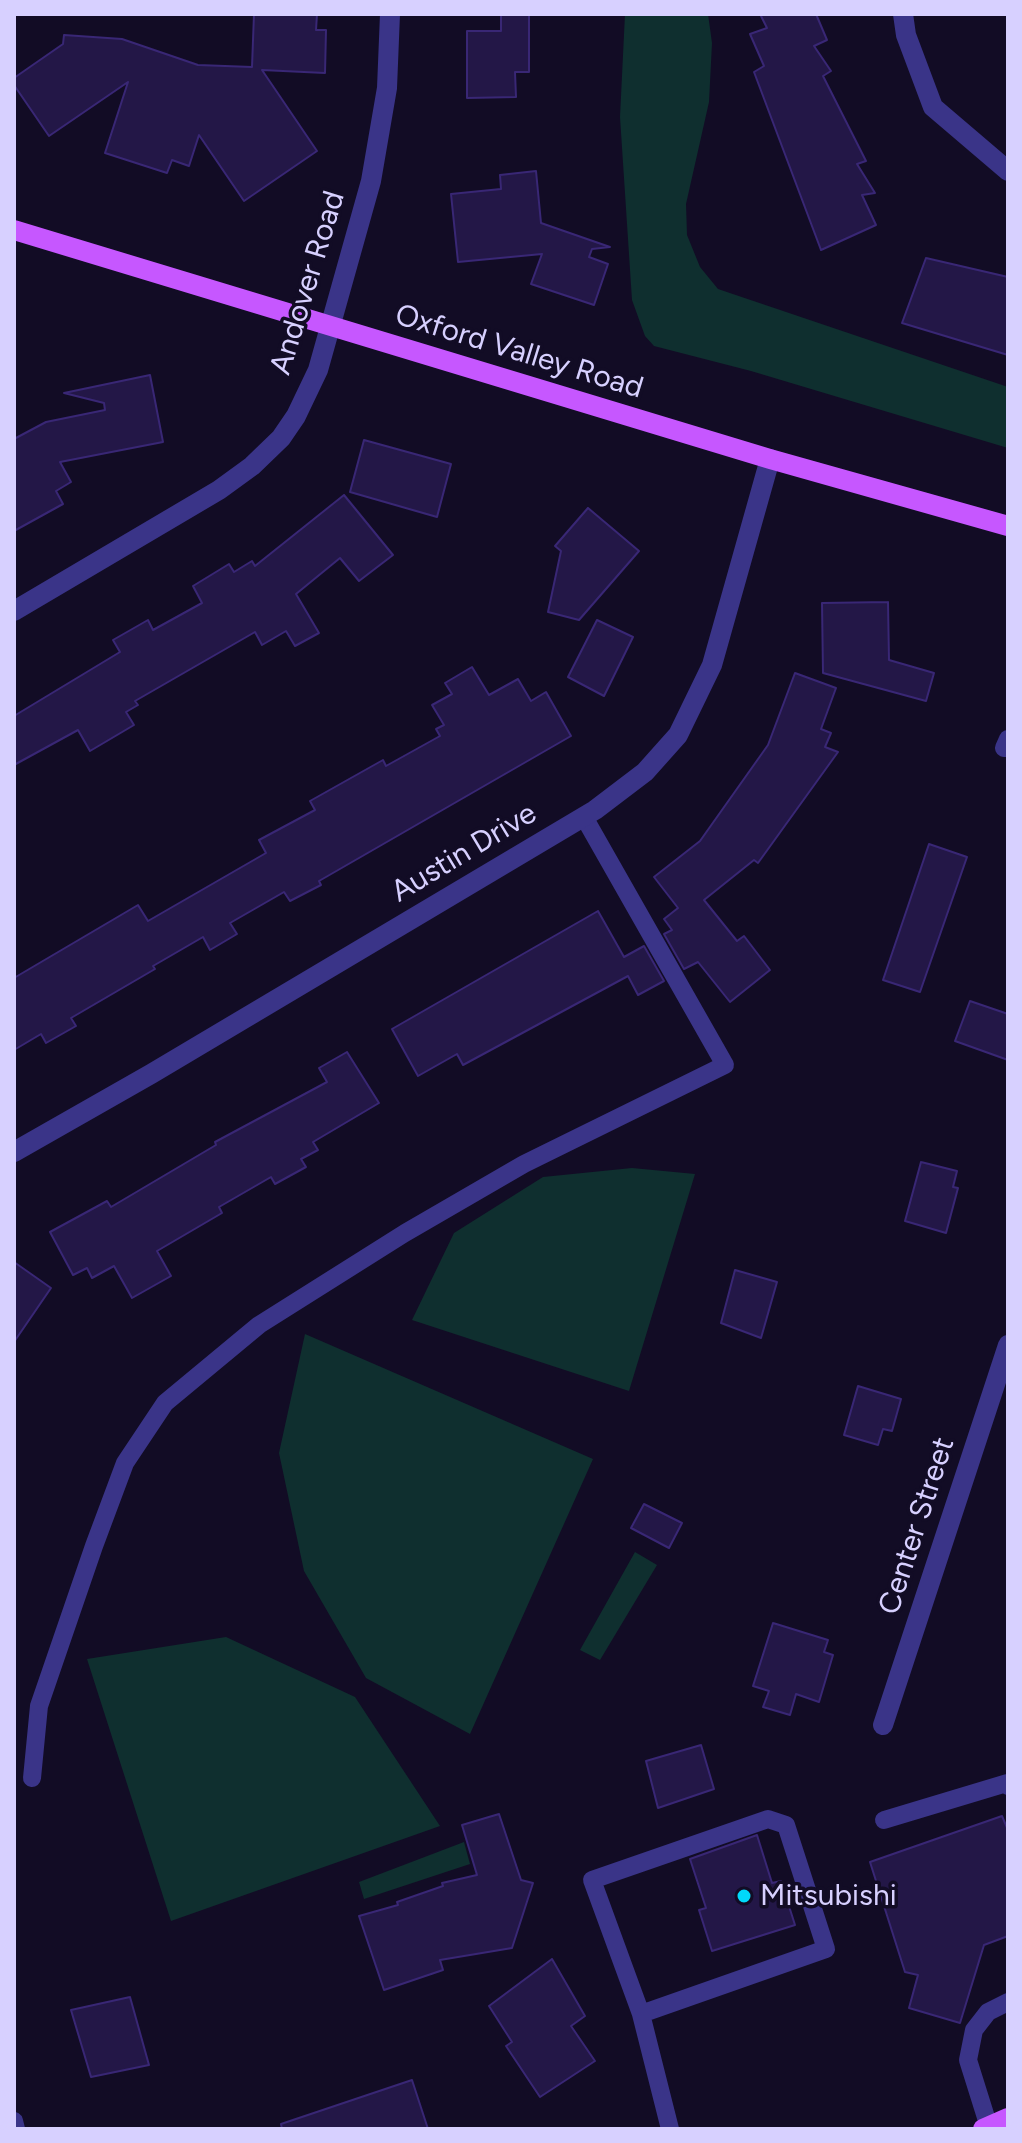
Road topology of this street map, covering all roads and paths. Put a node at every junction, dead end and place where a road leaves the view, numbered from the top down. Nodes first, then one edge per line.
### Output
1 (390, 14) edge
2 (903, 14) edge
3 (1008, 171) edge
4 (14, 230) edge
5 (331, 327) junction
6 (770, 459) junction
7 (1008, 526) edge
8 (14, 611) edge
9 (584, 817) junction
10 (14, 1152) edge
11 (1008, 1345) edge
12 (883, 1725) dead end
13 (32, 1778) dead end
14 (1008, 1786) edge
15 (884, 1820) dead end
16 (1008, 2002) edge
17 (641, 2014) junction
18 (14, 2121) edge
19 (993, 2125) edge
20 (16, 2129) edge
21 (670, 2129) edge

1 - 5 street, Andover Road
2 - 3 street
4 - 5 main road, Oxford Valley Road
5 - 6 main road, Oxford Valley Road
5 - 8 street, Andover Road
6 - 7 main road, Oxford Valley Road
6 - 9 street, Austin Drive
9 - 10 street, Austin Drive
9 - 13 lane
11 - 12 street, Center Street
14 - 15 lane
16 - 19 lane
17 - 17 lane
17 - 21 lane
18 - 20 lane

